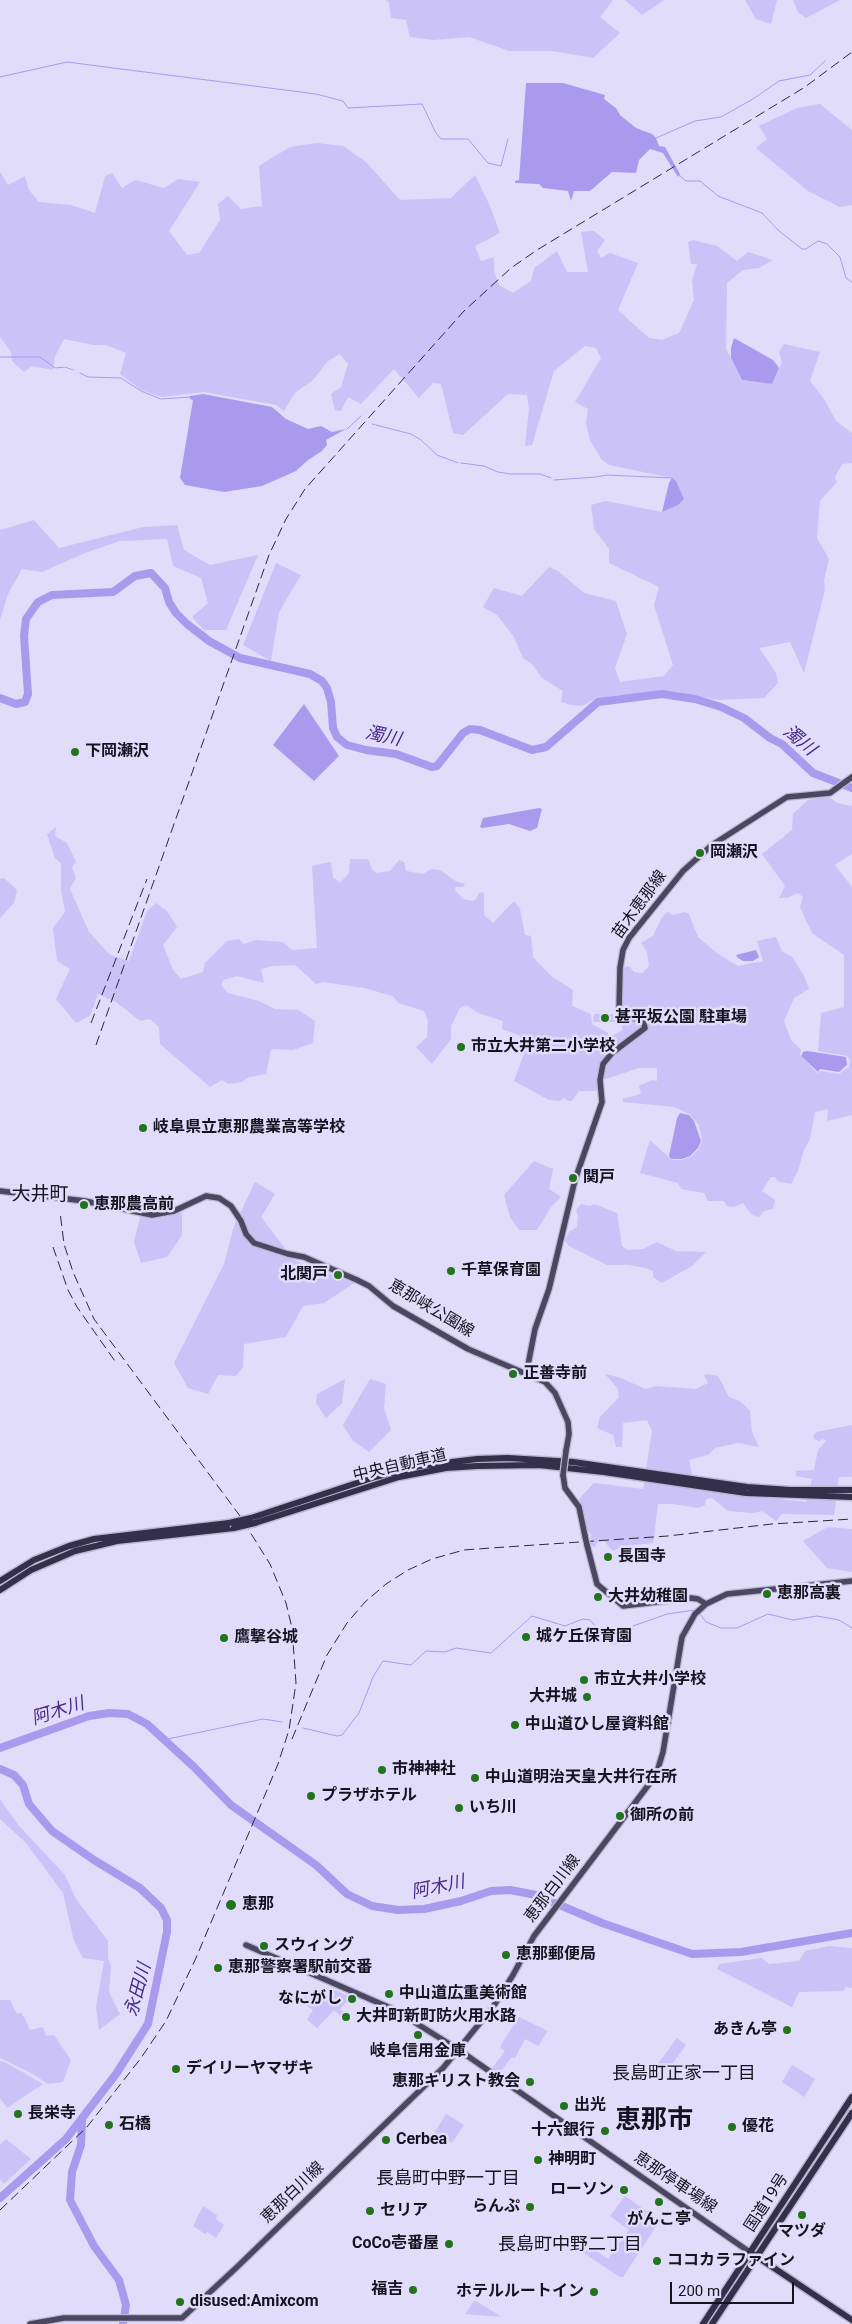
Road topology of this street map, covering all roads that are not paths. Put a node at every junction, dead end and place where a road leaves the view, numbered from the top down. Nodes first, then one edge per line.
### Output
1 (850, 780) edge
2 (0, 1192) edge
3 (526, 1375) junction
4 (852, 1490) edge
5 (852, 1497) edge
6 (253, 1521) junction
7 (232, 1525) junction
8 (0, 1581) edge
9 (852, 1581) edge
10 (0, 1590) edge
11 (706, 1604) junction
12 (246, 1945) dead end
13 (459, 2050) junction
14 (852, 2097) edge
15 (852, 2113) edge
16 (754, 2255) junction
17 (852, 2320) edge
18 (30, 2324) edge
19 (704, 2324) edge
20 (712, 2324) edge

1 - 3 main road, 苗木恵那線
2 - 3 main road, 恵那峡公園線
3 - 11 main road, 恵那峡公園線, bridge
4 - 6 highway, 中央自動車道
5 - 6 highway, 中央自動車道
6 - 7 highway, 中央自動車道, bridge
7 - 8 highway, 中央自動車道
7 - 10 highway, 中央自動車道
9 - 11 main road, 恵那白川線
11 - 13 main road, 恵那白川線
12 - 13 main road, 恵那停車場線
13 - 16 main road, 恵那停車場線
13 - 18 main road, 恵那白川線
14 - 16 highway, 国道19号
15 - 16 highway, 国道19号
16 - 17 highway
16 - 19 highway, 国道19号
16 - 20 highway, 国道19号

